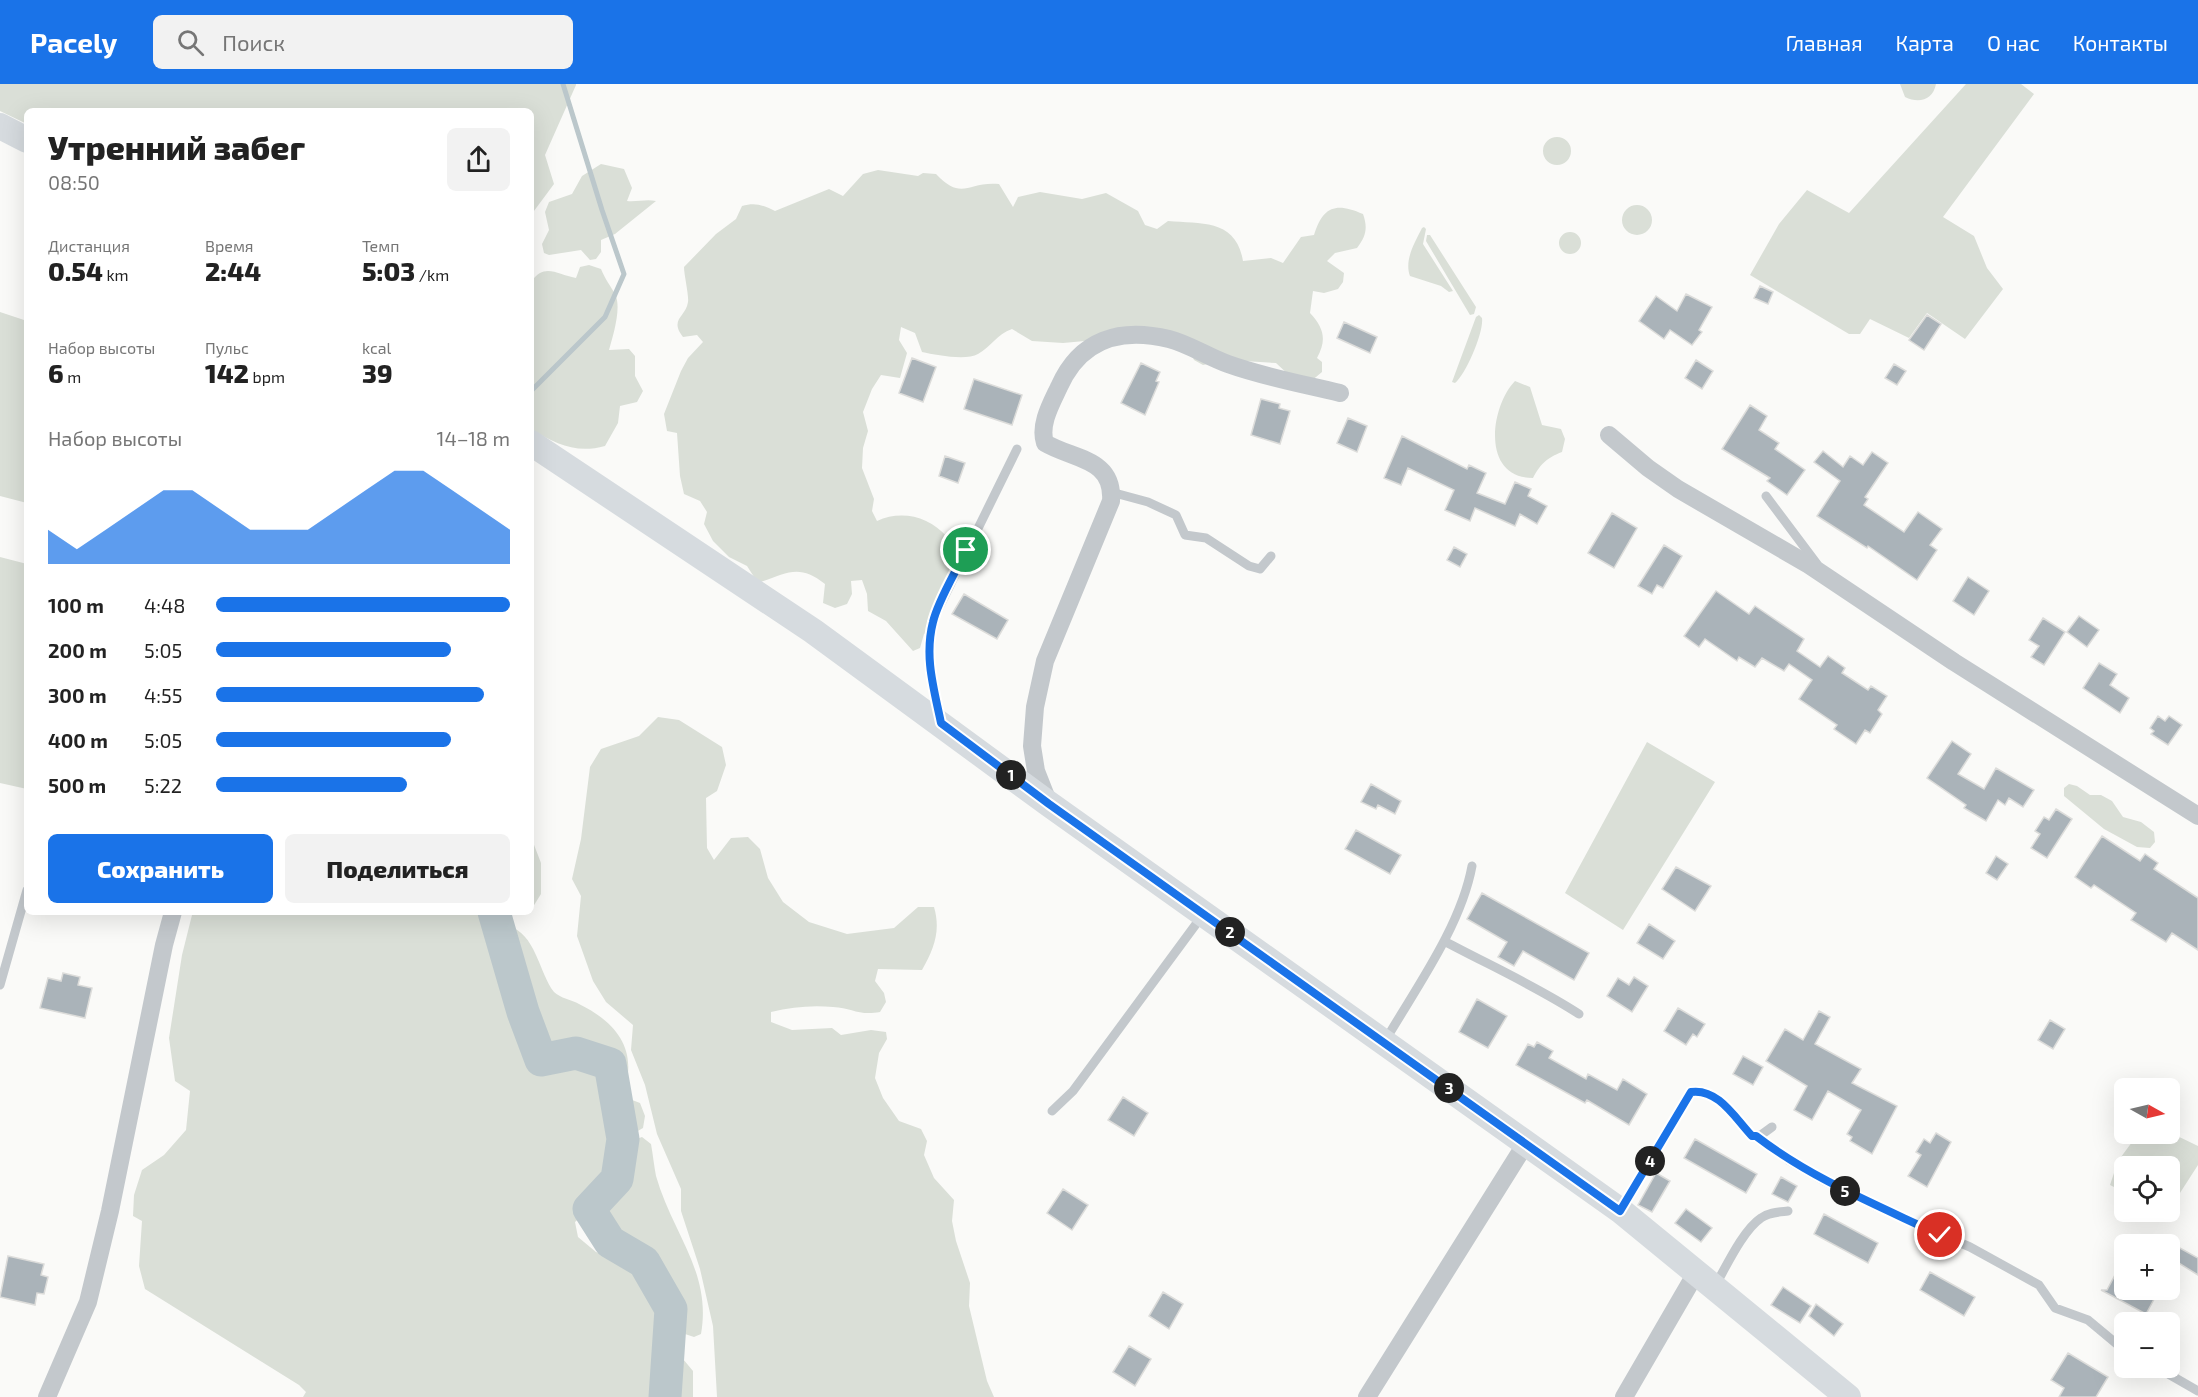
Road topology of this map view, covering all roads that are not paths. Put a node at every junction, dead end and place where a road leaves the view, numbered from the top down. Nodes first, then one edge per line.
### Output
1 (0, 126) edge
2 (24, 138) edge
3 (1340, 393) dead end
4 (1609, 435) dead end
5 (534, 446) edge
6 (1017, 449) dead end
7 (1111, 492) junction
8 (1766, 496) dead end
9 (1271, 556) dead end
10 (1827, 578) junction
11 (941, 723) junction
12 (1049, 804) junction
13 (2198, 816) edge
14 (1472, 867) dead end
15 (24, 901) edge
16 (1204, 914) junction
17 (172, 915) edge
18 (1444, 941) junction
19 (0, 985) edge
20 (1579, 1014) dead end
21 (1385, 1042) junction
22 (1052, 1111) dead end
23 (1772, 1127) dead end
24 (1756, 1136) junction
25 (1526, 1143) junction
26 (1620, 1211) junction
27 (1788, 1211) dead end
28 (1705, 1280) junction
29 (2114, 1342) edge
30 (2175, 1378) edge
31 (2198, 1391) edge
32 (47, 1397) edge
33 (1367, 1397) edge
34 (1624, 1397) edge
35 (1848, 1397) edge

1 - 2 street
3 - 7 street
4 - 10 street
5 - 11 street
6 - 11 lane
7 - 9 lane
7 - 12 street
8 - 10 lane
10 - 13 street
11 - 12 street
12 - 16 street
14 - 18 lane
15 - 19 lane
16 - 21 street
16 - 22 lane
17 - 32 street
18 - 20 lane
18 - 21 lane
21 - 25 street
23 - 24 lane
24 - 26 lane
24 - 29 lane
25 - 26 street
25 - 33 street
26 - 28 street
27 - 28 lane
28 - 34 street
28 - 35 street
30 - 31 lane

